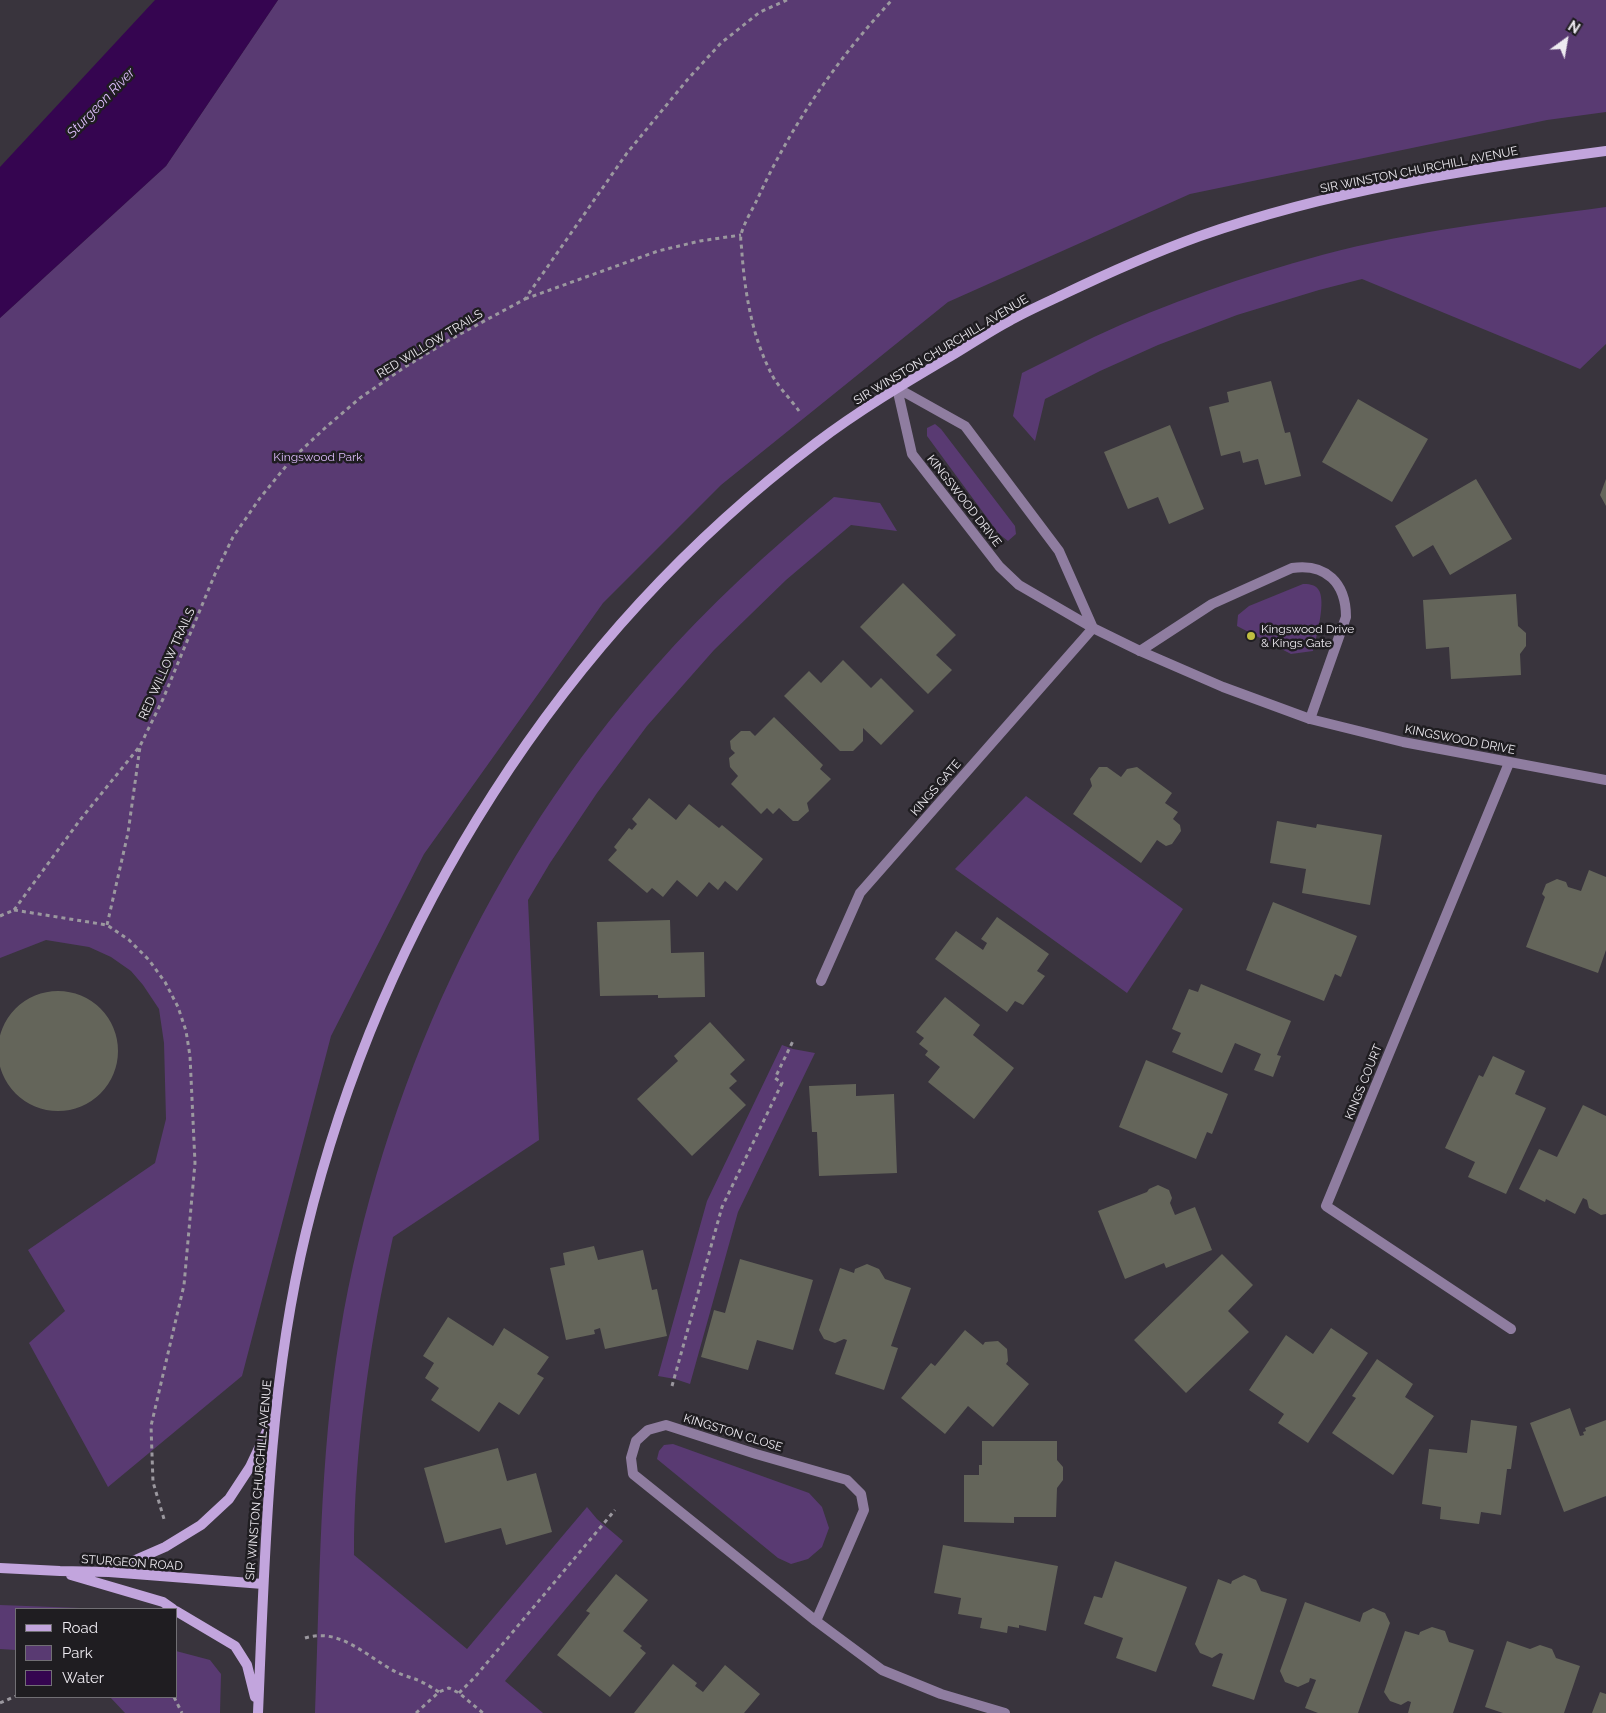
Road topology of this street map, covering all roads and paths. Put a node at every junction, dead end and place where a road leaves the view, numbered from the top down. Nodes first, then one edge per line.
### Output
1 (787, 0) edge
2 (892, 0) edge
3 (1606, 151) edge
4 (741, 235) junction
5 (525, 299) junction
6 (897, 388) junction
7 (799, 411) dead end
8 (1094, 628) junction
9 (1140, 651) junction
10 (1310, 719) junction
11 (140, 746) junction
12 (1509, 763) junction
13 (1606, 780) edge
14 (14, 910) junction
15 (0, 916) edge
16 (107, 925) junction
17 (820, 981) dead end
18 (793, 1041) dead end
19 (1511, 1329) dead end
20 (672, 1386) dead end
21 (275, 1412) junction
22 (615, 1510) dead end
23 (165, 1522) dead end
24 (0, 1568) edge
25 (60, 1571) junction
26 (109, 1572) junction
27 (263, 1584) junction
28 (172, 1608) edge
29 (178, 1612) edge
30 (816, 1621) junction
31 (304, 1638) dead end
32 (439, 1692) junction
33 (459, 1693) junction
34 (15, 1696) edge
35 (174, 1698) edge
36 (0, 1704) edge
37 (258, 1712) edge
38 (182, 1713) edge
39 (416, 1713) edge
40 (483, 1713) edge
41 (1005, 1713) edge

1 - 5 path, RED WILLOW TRAILS
2 - 4 path
3 - 6 main road, SIR WINSTON CHURCHILL AVENUE
4 - 5 path
4 - 7 path
5 - 11 path, RED WILLOW TRAILS
6 - 8 street
6 - 8 street, KINGSWOOD DRIVE
6 - 21 main road, SIR WINSTON CHURCHILL AVENUE
8 - 9 street, KINGSWOOD DRIVE
8 - 17 street, KINGS GATE
9 - 10 street, KINGSWOOD DRIVE
9 - 10 street
10 - 12 street, KINGSWOOD DRIVE
11 - 14 path
11 - 16 path
12 - 13 street, KINGSWOOD DRIVE
12 - 19 street, KINGS COURT
14 - 15 path
14 - 16 path
16 - 23 path
18 - 20 path
21 - 26 main road
21 - 27 main road, SIR WINSTON CHURCHILL AVENUE
22 - 33 path
24 - 25 main road, STURGEON ROAD
25 - 26 main road, STURGEON ROAD
25 - 28 main road
26 - 27 main road, STURGEON ROAD
27 - 37 main road, SIR WINSTON CHURCHILL AVENUE
29 - 37 main road
30 - 30 street, KINGSTON CLOSE
30 - 41 street, KINGSTON CLOSE
31 - 32 path
32 - 33 path
32 - 39 path
33 - 40 path
34 - 36 path
35 - 38 path

